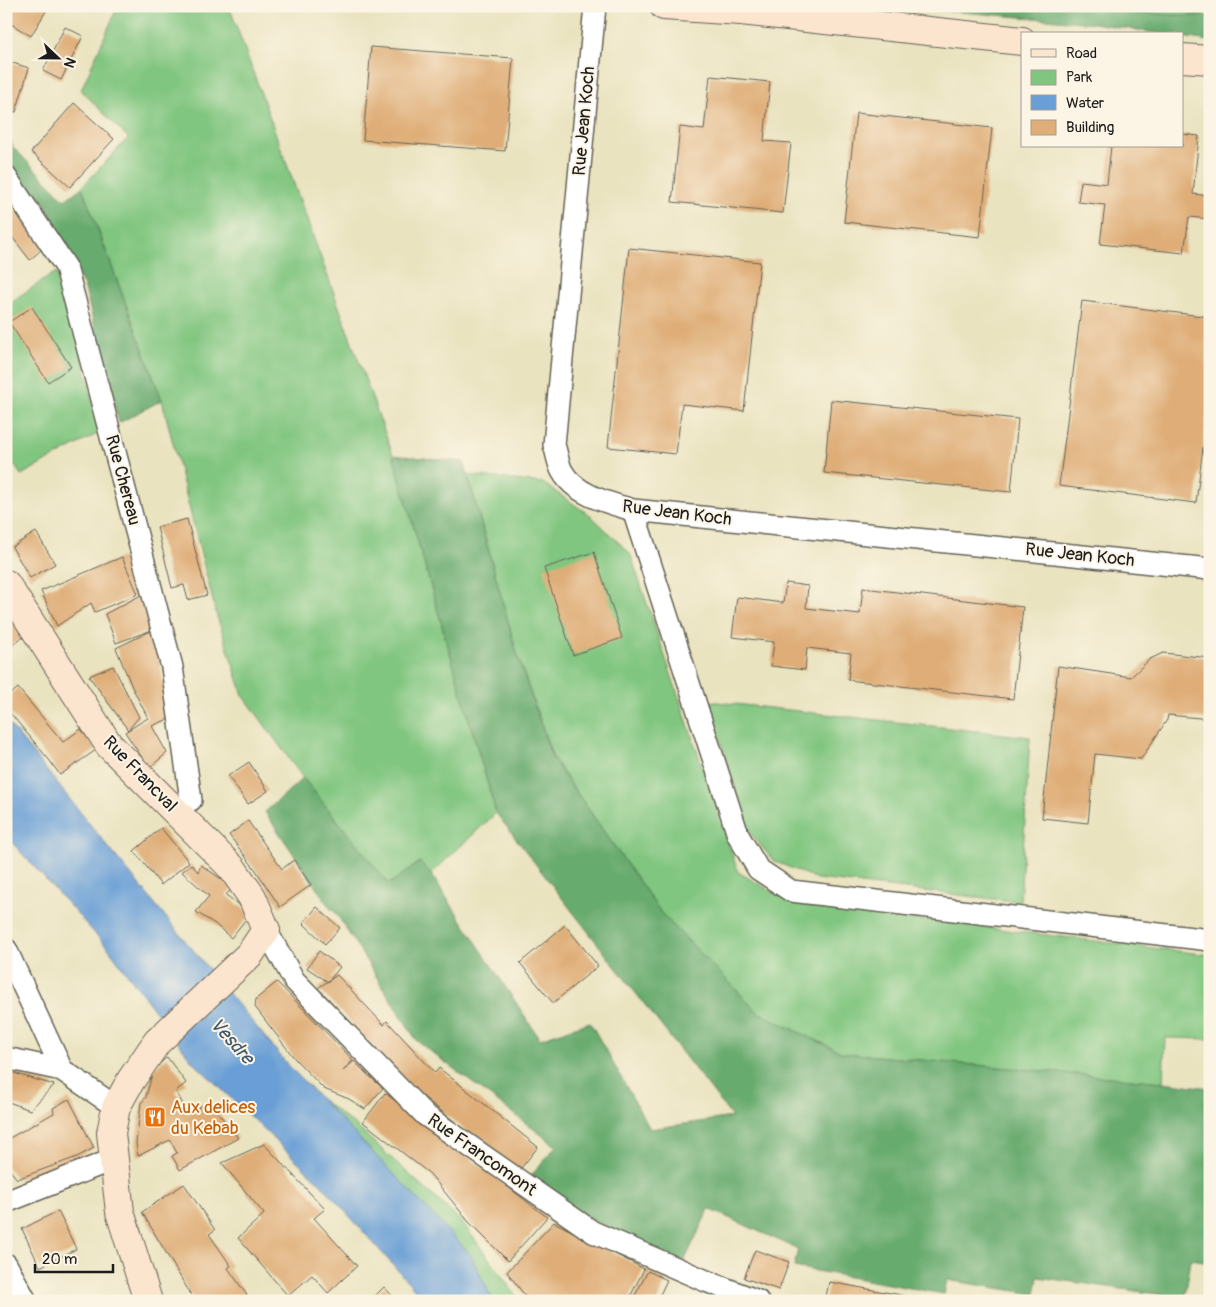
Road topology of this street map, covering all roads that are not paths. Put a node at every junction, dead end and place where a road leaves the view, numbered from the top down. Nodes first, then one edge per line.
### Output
1 (595, 6) edge
2 (664, 6) edge
3 (1021, 41) edge
4 (1184, 58) edge
5 (1210, 60) edge
6 (6, 177) edge
7 (633, 510) junction
8 (1210, 569) edge
9 (6, 584) edge
10 (191, 800) dead end
11 (266, 930) junction
12 (1210, 940) edge
13 (6, 948) edge
14 (6, 1058) edge
15 (62, 1070) junction
16 (116, 1106) junction
17 (114, 1159) junction
18 (6, 1202) edge
19 (6, 1264) edge
20 (26, 1301) edge
21 (148, 1301) edge
22 (758, 1301) edge

1 - 7 street, Rue Jean Koch
2 - 3 street
4 - 5 street
6 - 10 street, Rue Chereau
7 - 8 street, Rue Jean Koch
7 - 12 street
9 - 11 street, Rue Francval
11 - 16 street
11 - 22 street, Rue Francomont
13 - 15 street
14 - 15 street
15 - 16 street
16 - 17 street
17 - 18 street
17 - 21 street
19 - 20 street

